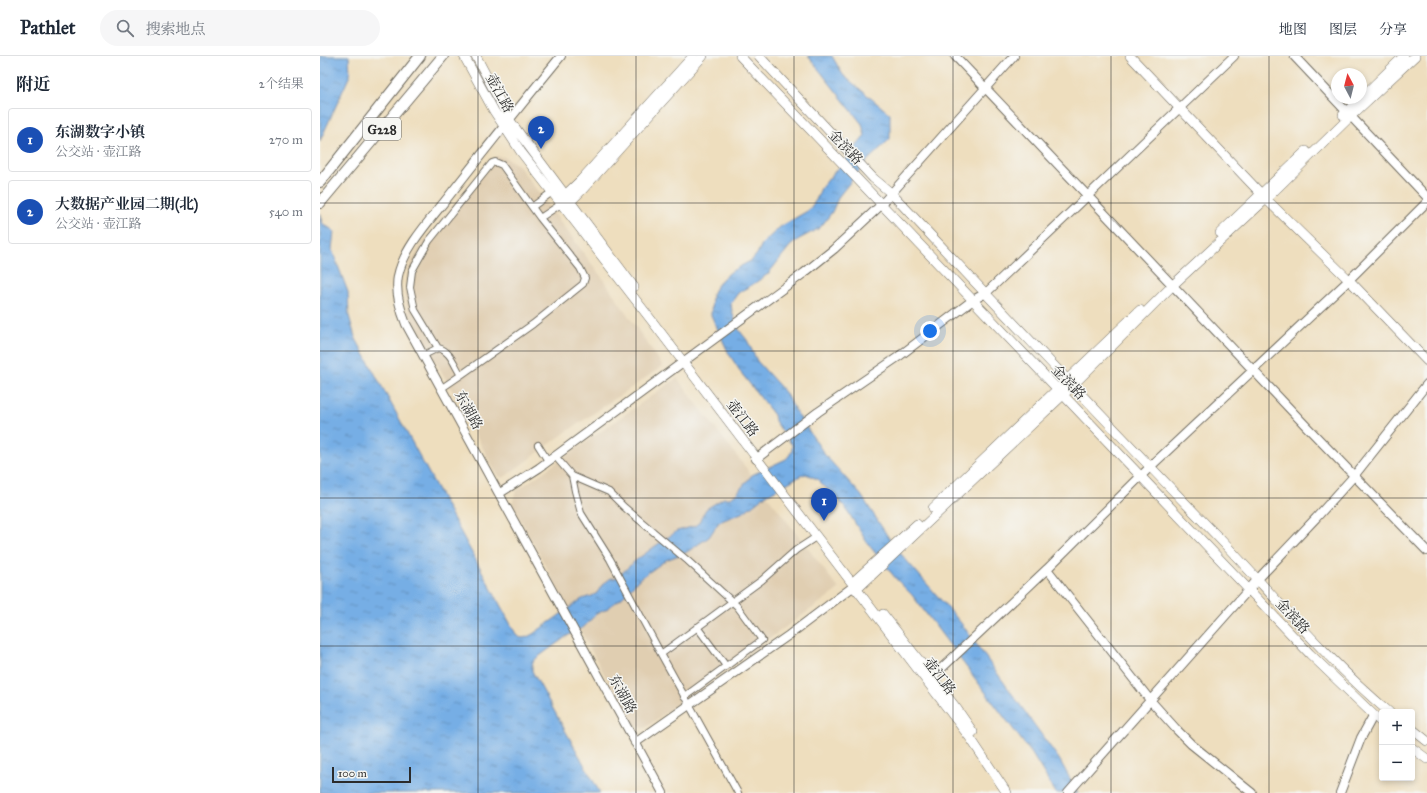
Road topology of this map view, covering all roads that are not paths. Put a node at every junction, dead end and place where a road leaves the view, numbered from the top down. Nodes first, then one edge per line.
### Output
1 (420, 56) edge
2 (443, 56) edge
3 (464, 56) edge
4 (476, 56) edge
5 (561, 56) edge
6 (693, 56) edge
7 (703, 56) edge
8 (740, 56) edge
9 (759, 56) edge
10 (955, 56) edge
11 (1014, 56) edge
12 (1130, 56) edge
13 (1138, 56) edge
14 (1234, 56) edge
15 (1294, 56) edge
16 (1404, 56) edge
17 (1415, 56) edge
18 (986, 88) junction
19 (1367, 92) edge
20 (1356, 104) edge
21 (1182, 106) junction
22 (1349, 114) junction
23 (506, 123) junction
24 (320, 182) edge
25 (552, 192) junction
26 (891, 193) junction
27 (1266, 194) junction
28 (1088, 196) junction
29 (1427, 197) edge
30 (321, 202) edge
31 (564, 202) junction
32 (1427, 202) edge
33 (882, 205) junction
34 (532, 207) junction
35 (540, 218) junction
36 (1350, 278) junction
37 (1171, 283) junction
38 (986, 293) junction
39 (973, 300) junction
40 (438, 348) junction
41 (1427, 352) edge
42 (424, 355) junction
43 (685, 360) junction
44 (1427, 361) edge
45 (1253, 370) junction
46 (461, 375) junction
47 (1070, 383) junction
48 (1427, 384) edge
49 (442, 388) junction
50 (1060, 392) junction
51 (538, 445) dead end
52 (552, 458) junction
53 (761, 460) junction
54 (1150, 467) junction
55 (572, 476) junction
56 (1142, 476) junction
57 (1354, 476) junction
58 (784, 490) junction
59 (500, 493) junction
60 (816, 537) junction
61 (1427, 551) edge
62 (1236, 557) junction
63 (1227, 567) junction
64 (1047, 569) junction
65 (1258, 579) junction
66 (856, 585) junction
67 (1249, 590) junction
68 (731, 601) junction
69 (1278, 601) junction
70 (1268, 610) junction
71 (697, 627) junction
72 (660, 654) junction
73 (726, 666) junction
74 (929, 679) junction
75 (684, 697) junction
76 (1150, 700) junction
77 (689, 705) junction
78 (1386, 709) edge
79 (1373, 716) junction
80 (1379, 721) edge
81 (1415, 732) edge
82 (1427, 741) edge
83 (635, 743) junction
84 (1415, 750) edge
85 (1427, 759) edge
86 (663, 793) edge
87 (738, 793) edge
88 (1007, 793) edge
89 (1013, 793) edge
90 (1068, 793) edge
91 (1252, 793) edge
92 (1340, 793) edge

1 - 24 highway, G228
2 - 30 highway, G228
3 - 23 main road, 壶江路
4 - 23 main road, 壶江路
5 - 23 street, 东湖路
6 - 31 main road
7 - 31 main road
8 - 33 main road, 金滨路
9 - 26 main road, 金滨路
10 - 18 street
11 - 18 street
12 - 21 main road
13 - 21 main road
14 - 21 street
15 - 22 street
16 - 19 main road
17 - 22 main road
18 - 26 street
18 - 28 street
20 - 22 main road
21 - 27 main road
21 - 28 street
22 - 27 main road
22 - 29 street
23 - 25 main road, 壶江路
23 - 31 main road, 壶江路
23 - 42 street, 东湖路
25 - 31 main road, 壶江路
25 - 34 street
26 - 33 street
26 - 38 main road, 金滨路
27 - 36 main road
27 - 37 main road
28 - 37 street
28 - 38 street
31 - 35 street
31 - 43 main road, 壶江路
32 - 36 street
33 - 39 main road, 金滨路
33 - 43 street
34 - 35 street
34 - 40 street
35 - 46 street
36 - 41 main road
36 - 44 main road
36 - 45 street
37 - 45 street
37 - 47 main road
38 - 39 street
38 - 47 main road, 金滨路
39 - 50 main road, 金滨路
39 - 53 street
40 - 42 street
40 - 46 street
42 - 49 street, 东湖路
43 - 52 street
43 - 53 main road, 壶江路
45 - 54 street
45 - 57 street
46 - 49 street
47 - 50 main road
47 - 54 main road, 金滨路
48 - 57 street
49 - 59 street, 东湖路
50 - 56 main road, 金滨路
50 - 66 main road
51 - 52 street
52 - 55 street
52 - 59 street
53 - 58 main road, 壶江路
54 - 56 street
54 - 62 main road, 金滨路
55 - 68 street
55 - 72 street
56 - 63 main road, 金滨路
56 - 64 street
57 - 61 street
57 - 65 street
58 - 60 main road, 壶江路
58 - 66 main road, 壶江路
59 - 83 street, 东湖路
60 - 66 main road, 壶江路
60 - 68 street
62 - 63 main road
62 - 65 main road, 金滨路
63 - 67 main road, 金滨路
64 - 74 street
64 - 76 street
65 - 67 street
65 - 69 main road, 金滨路
66 - 74 main road, 壶江路
66 - 77 street
67 - 70 main road, 金滨路
67 - 76 street
68 - 71 street
68 - 73 street
69 - 70 main road
69 - 78 main road, 金滨路
70 - 79 main road, 金滨路
71 - 72 street
71 - 73 street
72 - 75 street
73 - 75 street
74 - 88 main road, 壶江路
74 - 89 main road, 壶江路
75 - 77 street
76 - 90 street
76 - 91 street
77 - 83 street
77 - 87 street
79 - 80 main road, 金滨路
79 - 92 street
81 - 82 main road
83 - 86 street, 东湖路
84 - 85 main road

